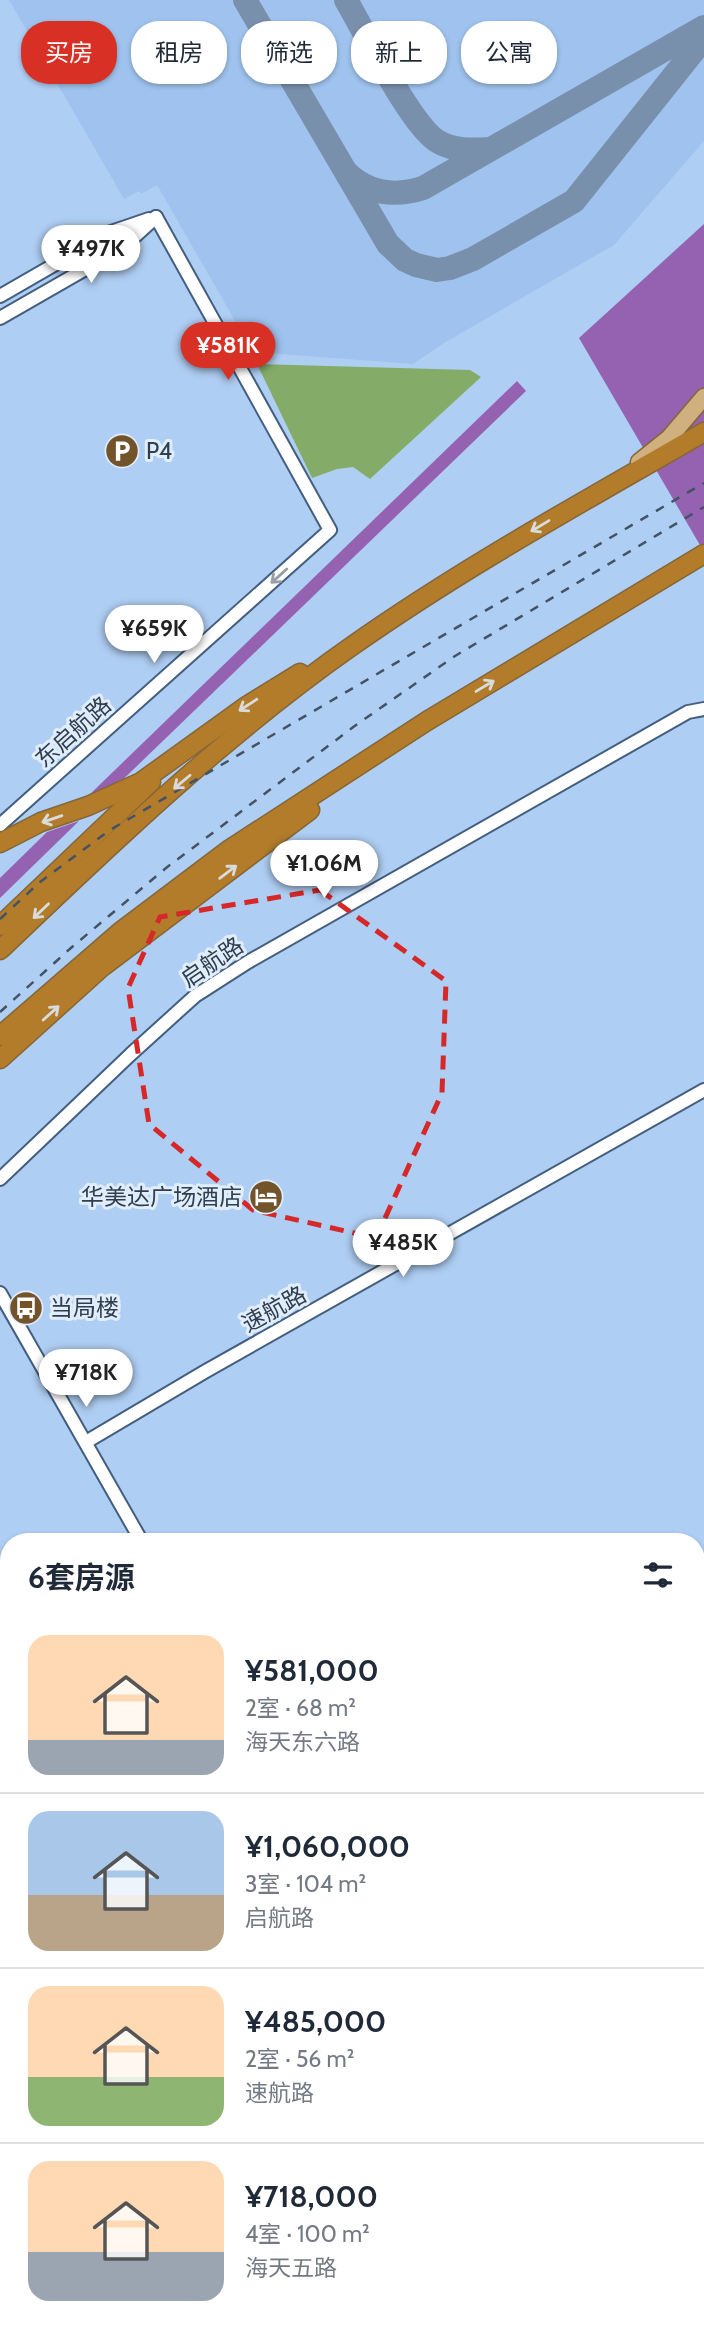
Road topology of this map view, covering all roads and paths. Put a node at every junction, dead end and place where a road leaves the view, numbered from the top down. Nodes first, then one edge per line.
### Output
1 (156, 217) junction
2 (0, 296) edge
3 (0, 318) edge
4 (704, 397) edge
5 (704, 432) edge
6 (598, 491) junction
7 (704, 554) edge
8 (704, 563) edge
9 (651, 584) junction
10 (349, 647) junction
11 (704, 709) edge
12 (427, 721) junction
13 (171, 762) junction
14 (0, 825) edge
15 (0, 843) edge
16 (0, 926) edge
17 (0, 950) edge
18 (0, 1037) edge
19 (0, 1059) edge
20 (704, 1090) edge
21 (0, 1179) edge
22 (0, 1293) edge
23 (86, 1442) junction
24 (137, 1533) edge

1 - 2 street
1 - 3 street
1 -> 14 street, 东启航路
4 - 6 main road
5 - 6 highway
6 -> 10 highway
7 - 9 highway
8 - 9 main road
12 -> 9 highway
10 -> 13 highway
10 -> 17 highway
11 - 21 street, 启航路
12 - 18 highway
19 -> 12 highway
13 -> 15 highway
13 - 16 highway
20 - 23 street, 速航路
22 - 23 street
23 - 24 street

